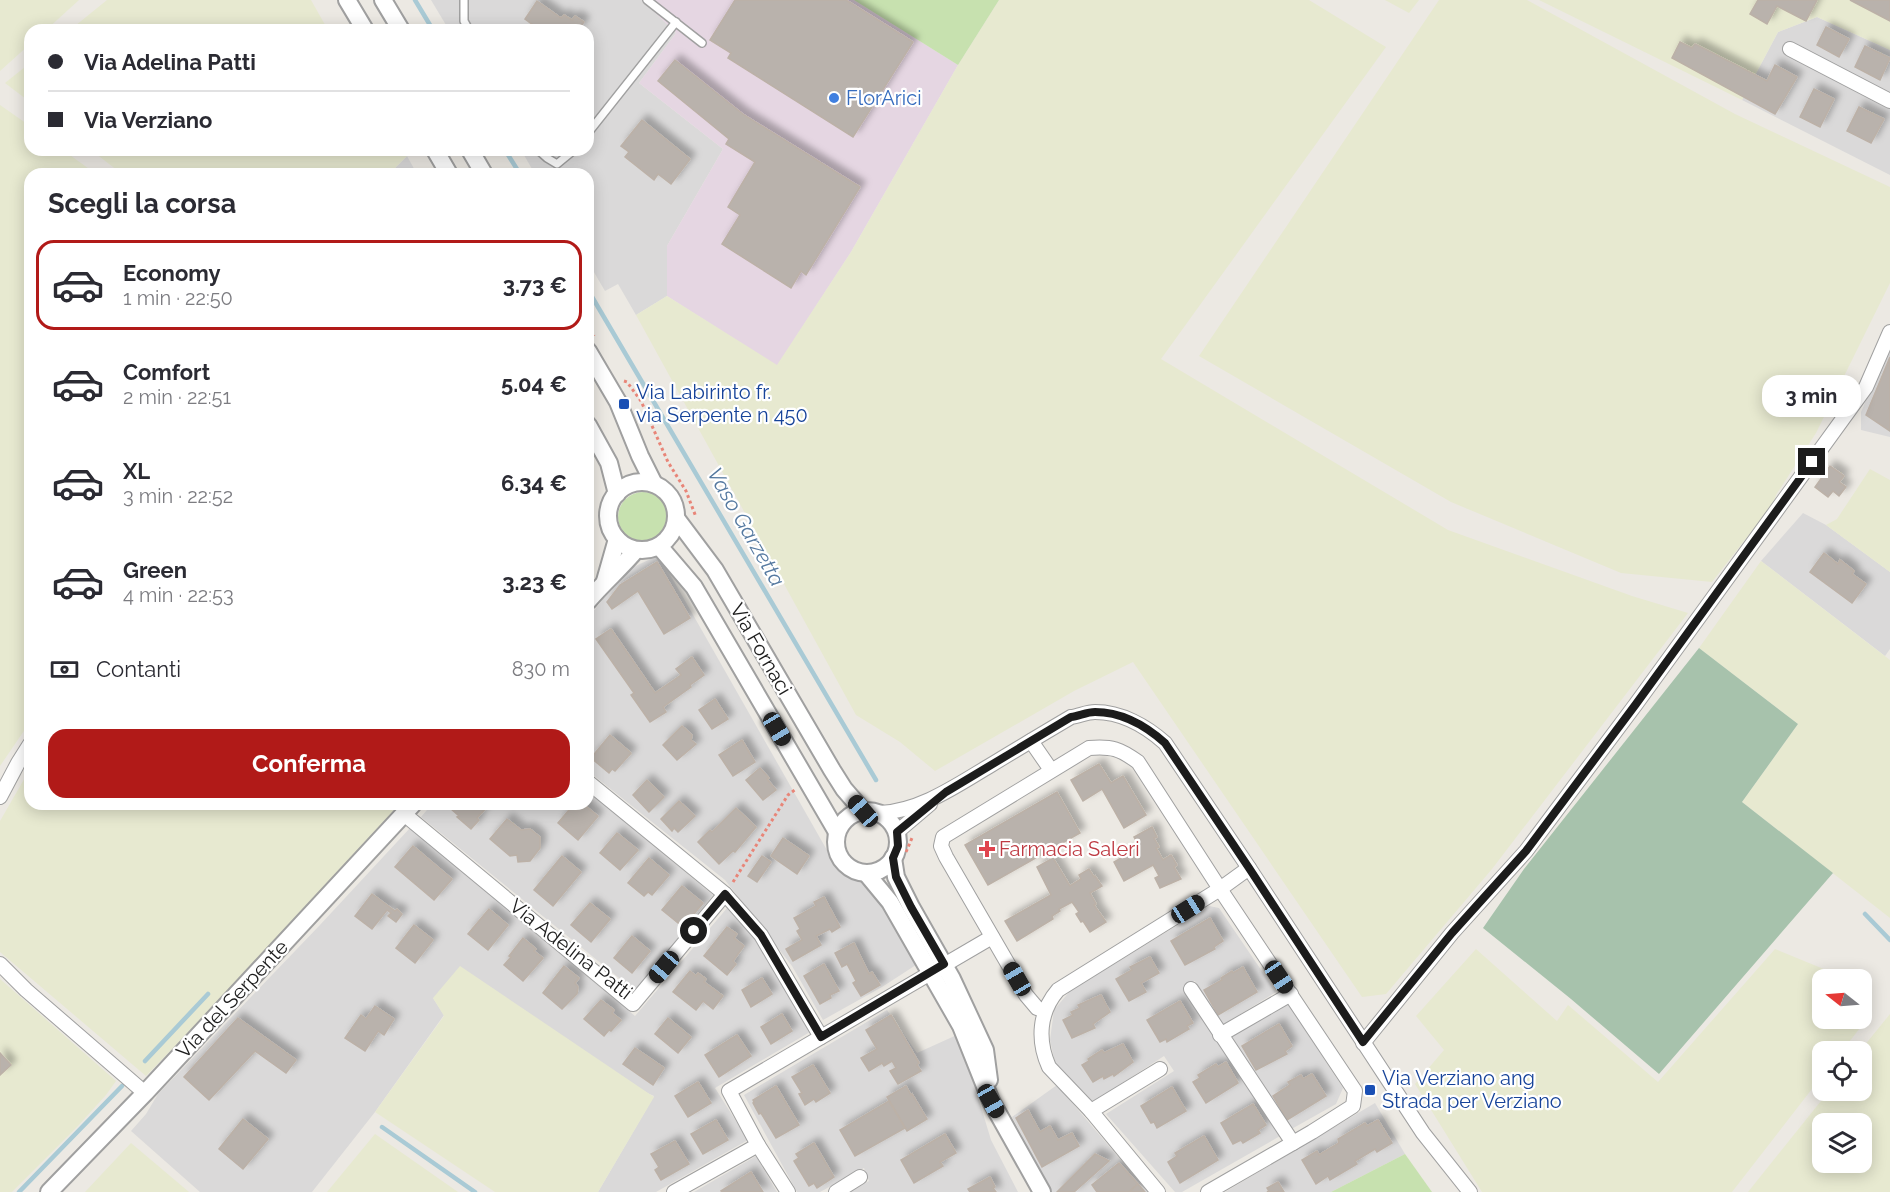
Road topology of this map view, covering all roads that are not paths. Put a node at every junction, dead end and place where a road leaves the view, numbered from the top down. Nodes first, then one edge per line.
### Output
1 (347, 0) edge
2 (383, 0) edge
3 (464, 0) edge
4 (647, 0) edge
5 (676, 22) junction
6 (361, 24) edge
7 (397, 24) edge
8 (466, 24) edge
9 (702, 43) dead end
10 (1790, 49) dead end
11 (1890, 101) edge
12 (594, 125) edge
13 (544, 156) edge
14 (567, 156) edge
15 (1890, 332) edge
16 (594, 361) edge
17 (594, 436) edge
18 (654, 484) junction
19 (617, 494) junction
20 (676, 518) junction
21 (617, 539) junction
22 (659, 546) junction
23 (636, 550) junction
24 (605, 581) junction
25 (594, 594) edge
26 (1031, 741) junction
27 (24, 754) edge
28 (1051, 770) junction
29 (594, 787) edge
30 (946, 792) junction
31 (0, 797) edge
32 (408, 810) edge
33 (410, 810) edge
34 (863, 811) junction
35 (880, 813) junction
36 (837, 832) junction
37 (897, 832) junction
38 (893, 858) junction
39 (1249, 868) junction
40 (866, 873) junction
41 (1220, 889) junction
42 (725, 894) junction
43 (992, 937) junction
44 (0, 964) edge
45 (937, 968) junction
46 (1191, 989) dead end
47 (1291, 994) junction
48 (1045, 1011) junction
49 (1220, 1035) junction
50 (821, 1037) junction
51 (1363, 1042) junction
52 (1160, 1069) dead end
53 (145, 1093) junction
54 (1091, 1111) junction
55 (1293, 1143) junction
56 (758, 1145) junction
57 (860, 1177) dead end
58 (49, 1192) edge
59 (674, 1192) edge
60 (788, 1192) edge
61 (836, 1192) edge
62 (1042, 1192) edge
63 (1158, 1192) edge
64 (1208, 1192) edge
65 (1470, 1192) edge

1 - 6 street
2 - 7 street
3 - 8 lane
4 - 5 lane
5 - 9 lane
5 - 12 lane
10 - 11 street
13 - 14 lane
15 - 51 street
16 - 18 street, Via Fornaci
17 - 19 street
18 - 19 street
18 - 20 street, Via Fornaci
19 - 21 street
20 - 22 street
20 - 34 street, Via Fornaci
21 - 23 street
21 - 24 street
22 - 23 street
22 - 36 street, Via Fornaci
23 - 24 street
24 - 25 street
26 - 28 street
26 - 30 street
26 - 39 street
27 - 31 street
28 - 41 street
28 - 43 street
29 - 42 street
30 - 35 street
30 - 37 street
32 - 53 street, Via del Serpente
33 - 42 street, Via Adelina Patti
34 - 35 street
34 - 36 street
35 - 37 street
36 - 40 street, Via Fornaci
37 - 38 street, Via Fornaci
38 - 40 street
38 - 45 street, Via Fornaci
39 - 41 street
39 - 51 street
40 - 45 street, Via Fornaci
41 - 47 street
41 - 48 street
42 - 50 street
43 - 45 street
43 - 48 street
44 - 53 street
45 - 50 street
45 - 62 street, Via Fornaci
46 - 49 street
47 - 49 street
47 - 55 street
48 - 54 street
49 - 55 street
50 - 56 street
51 - 65 street
52 - 54 street
53 - 58 street, Via del Serpente
54 - 63 street
55 - 64 street
56 - 59 street
56 - 60 street
57 - 61 street

